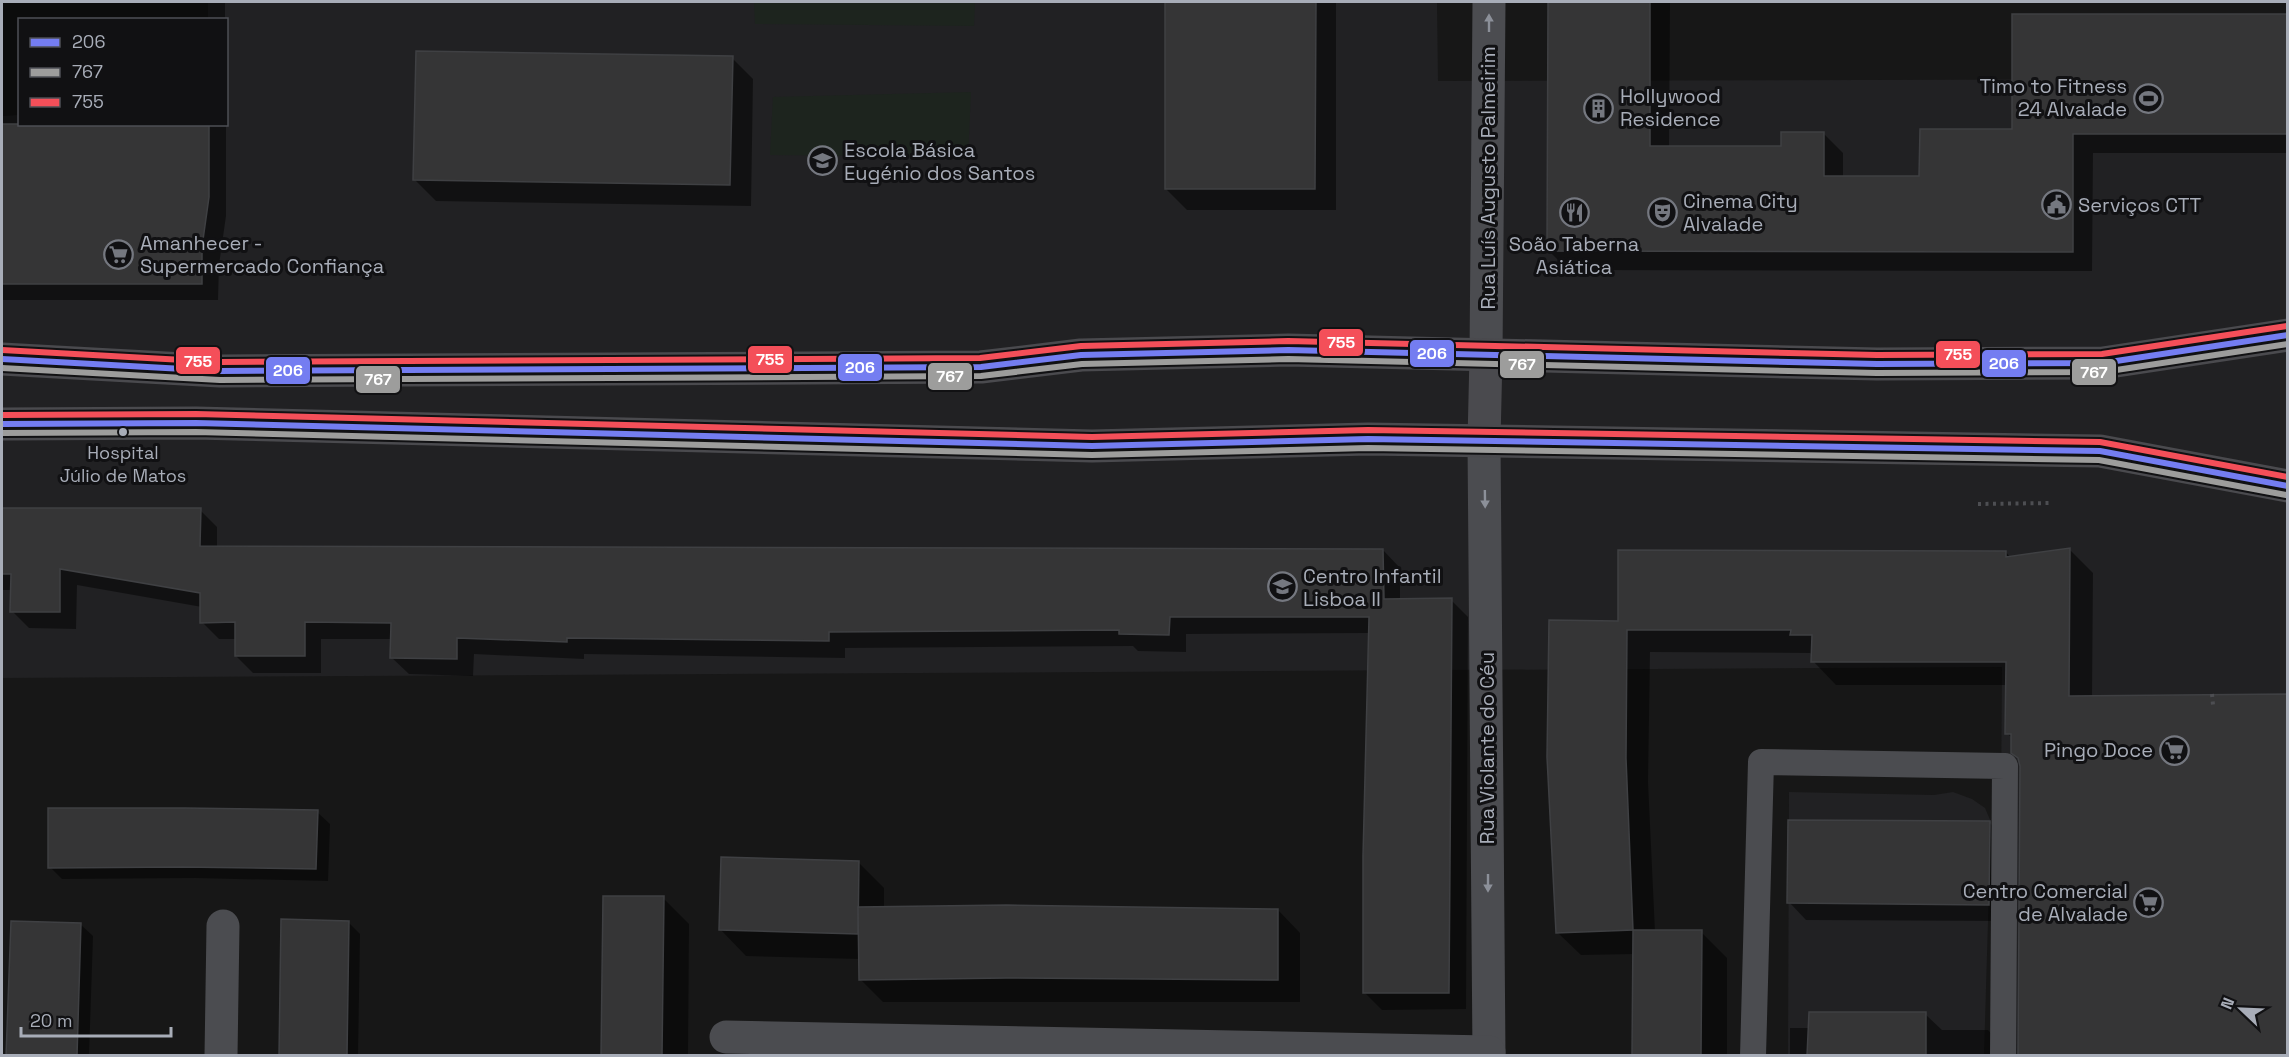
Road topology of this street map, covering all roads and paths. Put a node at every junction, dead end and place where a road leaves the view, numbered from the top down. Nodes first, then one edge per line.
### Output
1 (1489, 2) edge
2 (2288, 335) edge
3 (1486, 355) junction
4 (2, 359) edge
5 (2, 424) edge
6 (1484, 441) junction
7 (2288, 486) edge
8 (2051, 503) dead end
9 (1978, 504) dead end
10 (2212, 694) dead end
11 (2213, 705) dead end
12 (223, 926) dead end
13 (726, 1037) dead end
14 (1489, 1054) edge
15 (221, 1056) edge
16 (1753, 1056) edge
17 (2003, 1056) edge

3 -> 1 street, Rua Luís Augusto Palmeirim
2 - 3 main road
3 - 4 main road
3 - 6 main road
5 - 6 main road
6 - 7 main road
6 -> 14 street, Rua Violante do Céu
8 - 9 path
10 - 11 path
12 - 15 street
13 - 14 street
16 - 17 lane

